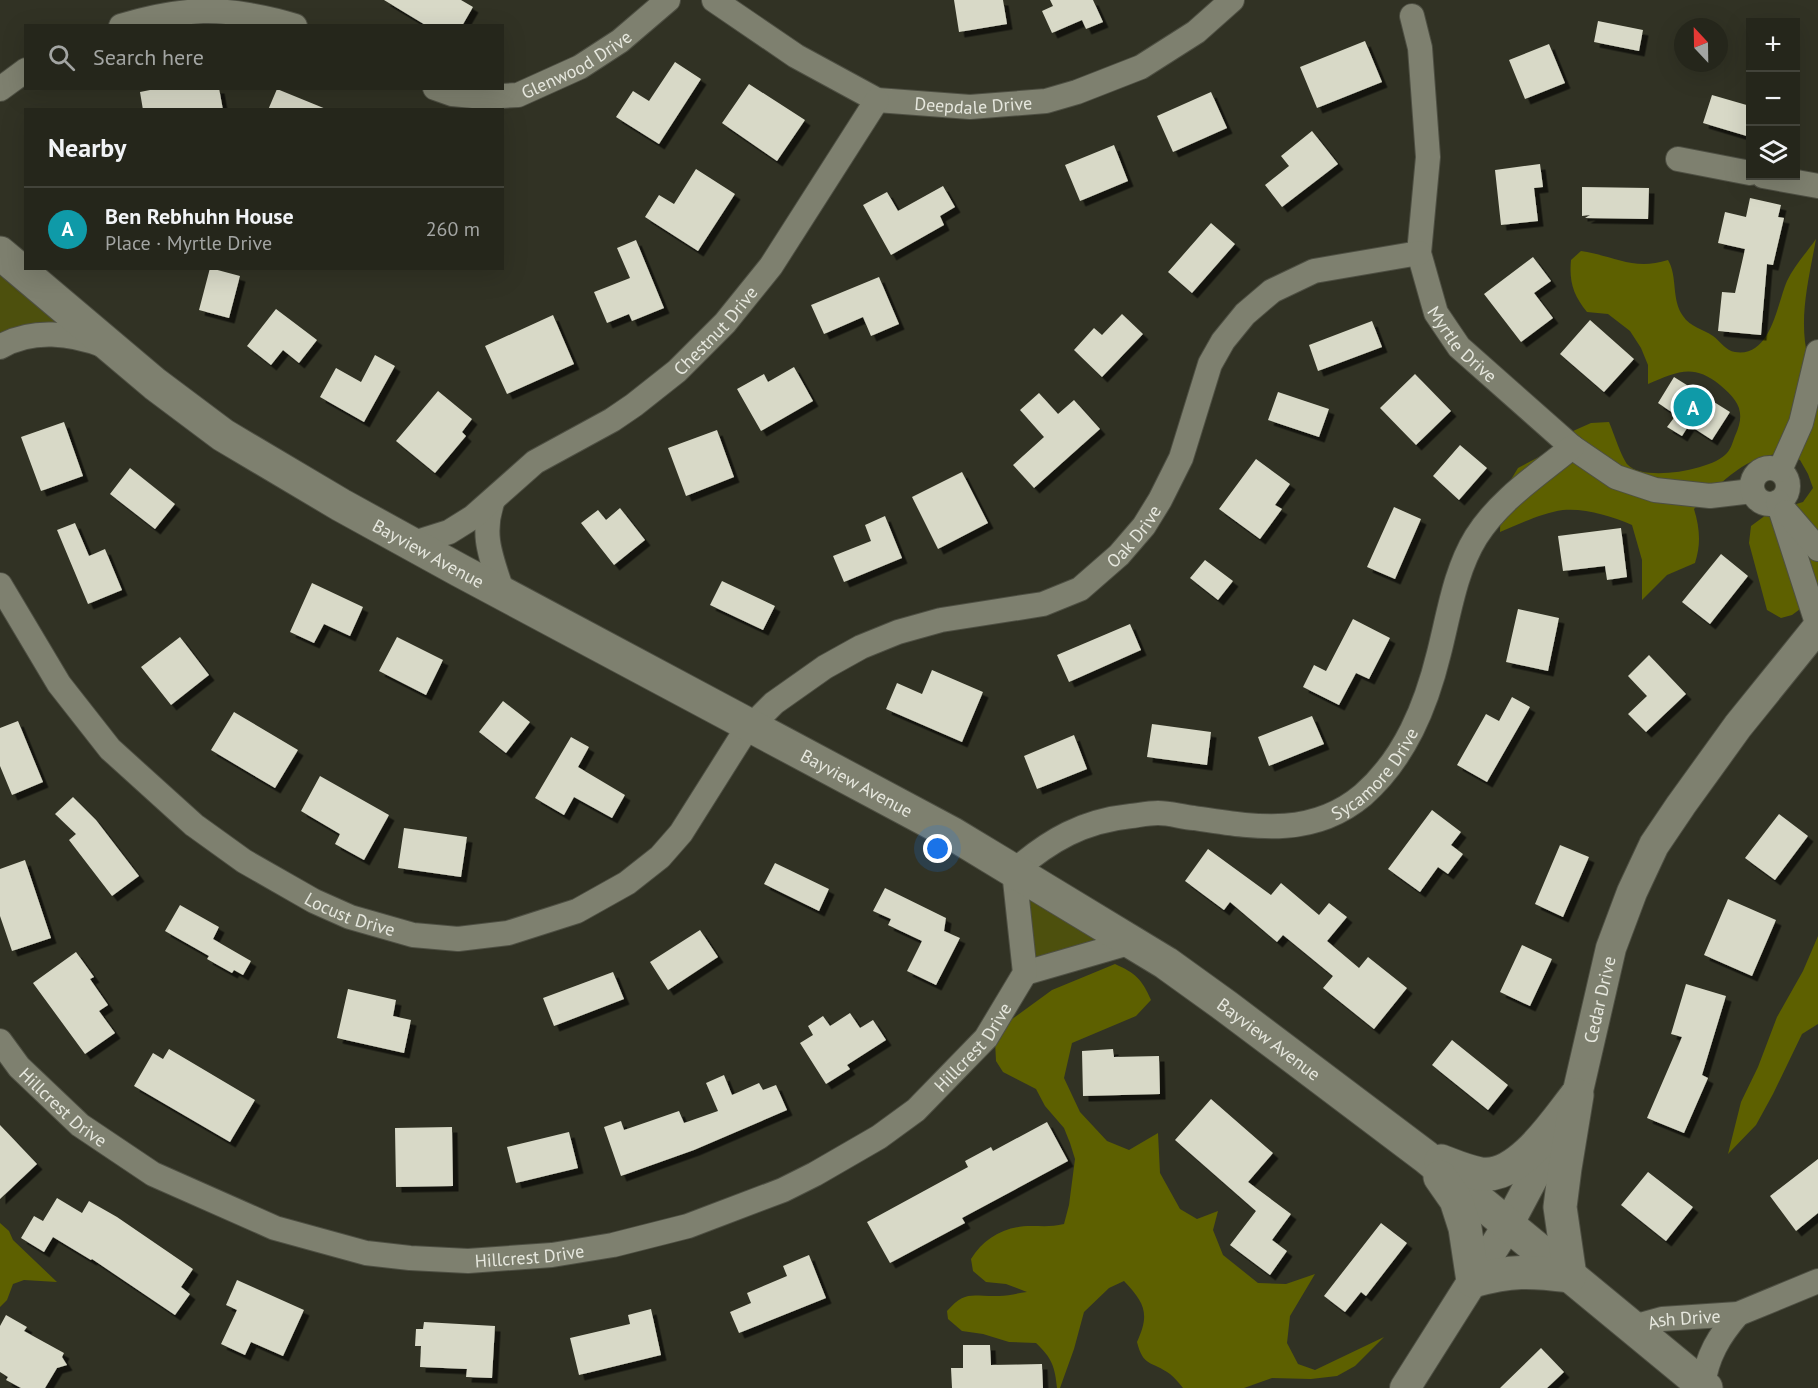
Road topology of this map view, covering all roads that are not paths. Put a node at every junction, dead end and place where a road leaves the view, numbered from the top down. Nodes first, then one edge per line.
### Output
1 (668, 0) edge
2 (714, 0) edge
3 (1232, 0) edge
4 (1412, 16) dead end
5 (127, 24) edge
6 (288, 24) edge
7 (24, 71) edge
8 (0, 89) edge
9 (441, 90) edge
10 (877, 100) junction
11 (1677, 159) dead end
12 (1746, 172) edge
13 (1785, 180) edge
14 (1818, 186) edge
15 (0, 253) edge
16 (1419, 253) junction
17 (0, 346) edge
18 (112, 349) junction
19 (1818, 352) edge
20 (1572, 447) junction
21 (1779, 470) junction
22 (1752, 491) junction
23 (493, 500) junction
24 (1778, 502) junction
25 (411, 544) junction
26 (1818, 549) edge
27 (0, 585) edge
28 (503, 594) junction
29 (1814, 640) edge
30 (751, 727) junction
31 (1014, 871) junction
32 (1132, 942) junction
33 (1026, 974) junction
34 (0, 1041) edge
35 (1577, 1095) junction
36 (1426, 1157) junction
37 (1508, 1225) junction
38 (1570, 1276) junction
39 (1473, 1281) junction
40 (1818, 1281) edge
41 (1738, 1314) junction
42 (1633, 1327) junction
43 (1705, 1386) edge
44 (1405, 1388) edge

1 - 9 street, Glenwood Drive
2 - 10 street, Deepdale Drive
3 - 10 street, Deepdale Drive
4 - 16 street, Myrtle Drive
5 - 6 street
7 - 8 street
10 - 23 street, Chestnut Drive
11 - 12 street
13 - 14 street
15 - 18 main road, Bayview Avenue
16 - 20 street, Myrtle Drive
16 - 30 street, Oak Drive
17 - 18 street
18 - 25 main road, Bayview Avenue
19 - 21 street
20 - 22 street, Myrtle Drive
20 - 31 street, Sycamore Drive
21 - 22 street
21 - 24 street
22 - 24 street
23 - 25 street, Chestnut Drive
23 - 28 street
24 - 26 street
24 - 29 street
25 - 28 main road, Bayview Avenue
27 - 30 street, Locust Drive
28 - 30 main road, Bayview Avenue
29 - 35 street, Cedar Drive
30 - 31 main road, Bayview Avenue
31 - 32 main road, Bayview Avenue
31 - 33 street
32 - 33 street
32 - 36 main road, Bayview Avenue
33 - 34 street, Hillcrest Drive
35 - 36 main road
35 - 37 street, Cedar Drive
35 - 38 main road
36 - 37 main road, Bayview Avenue
36 - 39 main road
37 - 38 main road, Bayview Avenue
37 - 39 street, Cedar Drive
38 - 39 main road
38 - 42 main road, Bayview Avenue
39 - 44 street, Cedar Drive
40 - 41 street, Ash Drive
41 - 42 street, Ash Drive
41 - 43 street, Ash Drive
42 - 43 main road, Bayview Avenue

